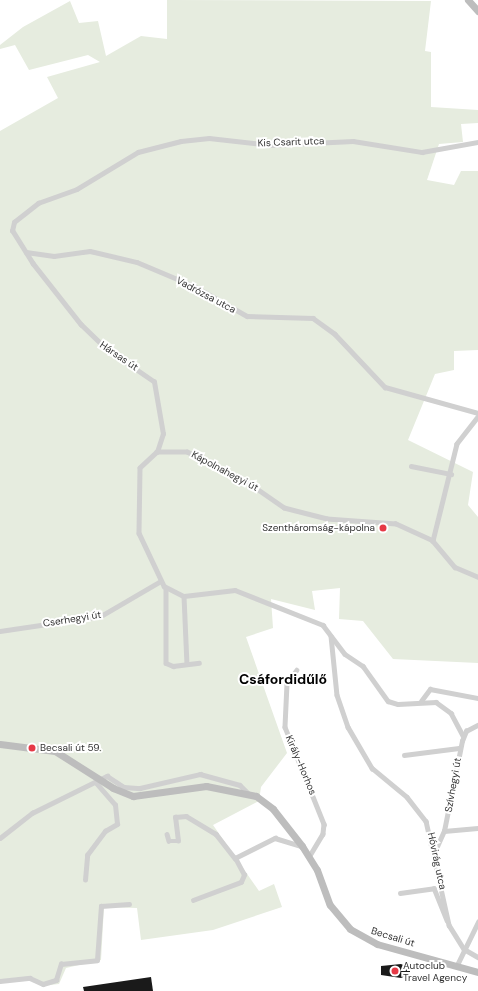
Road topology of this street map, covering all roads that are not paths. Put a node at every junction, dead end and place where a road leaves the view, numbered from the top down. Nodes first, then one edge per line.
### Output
1 (468, 0) edge
2 (478, 11) edge
3 (478, 142) edge
4 (26, 252) junction
5 (478, 413) edge
6 (478, 418) edge
7 (157, 452) junction
8 (411, 466) dead end
9 (451, 474) junction
10 (433, 541) junction
11 (478, 577) edge
12 (159, 582) junction
13 (166, 588) junction
14 (184, 596) junction
15 (0, 631) edge
16 (330, 634) junction
17 (199, 663) dead end
18 (187, 664) junction
19 (297, 670) dead end
20 (478, 698) edge
21 (422, 701) junction
22 (478, 725) edge
23 (463, 736) junction
24 (0, 744) edge
25 (459, 748) junction
26 (404, 755) dead end
27 (98, 782) junction
28 (248, 793) junction
29 (478, 828) edge
30 (444, 831) junction
31 (167, 834) dead end
32 (0, 838) edge
33 (302, 846) junction
34 (435, 851) junction
35 (309, 857) junction
36 (235, 858) junction
37 (85, 880) dead end
38 (400, 893) dead end
39 (193, 900) dead end
40 (129, 904) dead end
41 (447, 920) junction
42 (478, 922) edge
43 (464, 949) junction
44 (478, 957) edge
45 (456, 965) junction
46 (478, 972) edge
47 (0, 981) edge

1 - 2 main road
3 - 4 street, Kis Csarit utca
4 - 5 street, Vadrózsa utca
4 - 7 street, Hársas út
6 - 9 street
7 - 10 street, Kápolnahegyi út
7 - 12 street
8 - 9 street
9 - 10 street
10 - 11 street
12 - 13 street
12 - 15 street, Cserhegyi út
13 - 14 street
13 - 18 street
14 - 16 street
14 - 18 street
16 - 21 street
16 - 34 street, Hóvirág utca
17 - 18 street
19 - 35 street, Király-Horhos
20 - 21 street
21 - 23 street
22 - 23 street
23 - 25 street, Szívhegyi út
24 - 27 main road, Becsali út
25 - 26 street
25 - 30 street, Szívhegyi út
27 - 28 main road, Becsali út
27 - 28 street, Becsali út
27 - 32 street
27 - 37 street
28 - 33 main road, Becsali út
29 - 30 street
30 - 34 street, Szívhegyi út
31 - 36 street
33 - 35 main road, Becsali út
33 - 36 street
34 - 41 street, Hóvirág utca
35 - 45 main road, Becsali út
36 - 39 street
38 - 41 street
40 - 47 street
41 - 43 street, Hóvirág utca
42 - 43 street
43 - 44 street
43 - 45 street
45 - 46 main road, Becsali út

